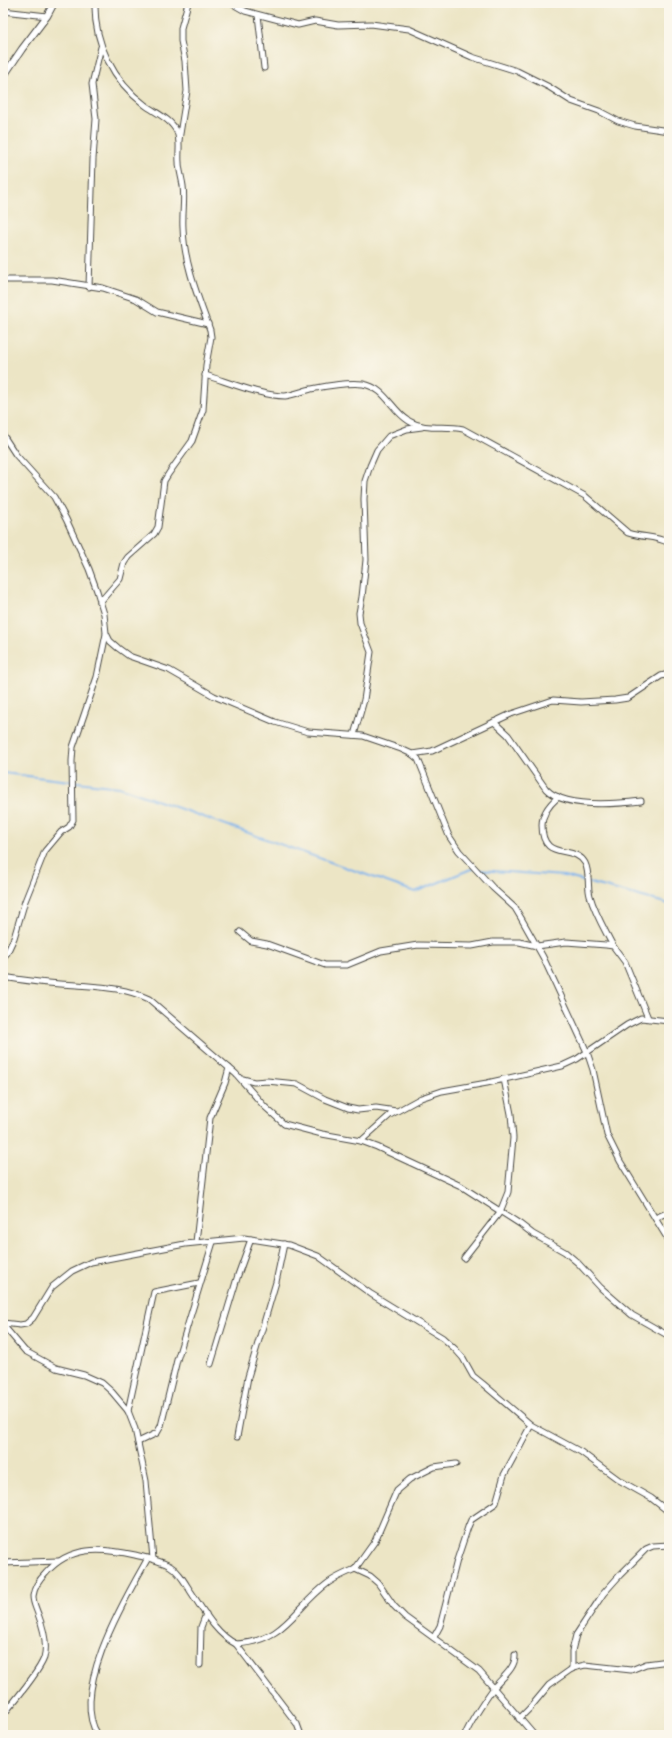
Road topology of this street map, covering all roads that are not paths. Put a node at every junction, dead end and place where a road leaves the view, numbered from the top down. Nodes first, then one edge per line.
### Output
1 (54, 3) edge
2 (95, 3) edge
3 (188, 3) edge
4 (231, 3) edge
5 (3, 11) edge
6 (258, 15) junction
7 (47, 16) junction
8 (101, 47) junction
9 (264, 68) dead end
10 (3, 77) edge
11 (669, 131) edge
12 (179, 140) junction
13 (3, 280) edge
14 (89, 287) junction
15 (208, 324) junction
16 (205, 375) junction
17 (422, 427) junction
18 (3, 434) edge
19 (669, 543) edge
20 (100, 602) junction
21 (106, 633) junction
22 (669, 674) edge
23 (494, 722) junction
24 (354, 735) junction
25 (412, 754) junction
26 (558, 797) junction
27 (641, 802) dead end
28 (240, 932) dead end
29 (537, 946) junction
30 (613, 946) junction
31 (3, 957) edge
32 (3, 976) edge
33 (648, 1018) junction
34 (669, 1021) edge
35 (587, 1052) junction
36 (229, 1068) junction
37 (243, 1079) junction
38 (504, 1079) junction
39 (396, 1111) junction
40 (361, 1141) junction
41 (500, 1212) junction
42 (669, 1212) edge
43 (655, 1218) junction
44 (252, 1239) junction
45 (669, 1241) edge
46 (196, 1242) junction
47 (212, 1242) junction
48 (284, 1244) junction
49 (464, 1258) dead end
50 (199, 1283) junction
51 (3, 1324) edge
52 (669, 1336) edge
53 (211, 1364) dead end
54 (128, 1411) junction
55 (531, 1425) junction
56 (237, 1436) dead end
57 (138, 1442) junction
58 (456, 1464) dead end
59 (669, 1512) edge
60 (669, 1545) edge
61 (150, 1559) junction
62 (59, 1561) junction
63 (3, 1563) edge
64 (355, 1569) junction
65 (206, 1614) junction
66 (434, 1637) junction
67 (236, 1644) junction
68 (515, 1655) dead end
69 (669, 1661) edge
70 (200, 1665) dead end
71 (572, 1669) junction
72 (494, 1688) junction
73 (3, 1715) edge
74 (519, 1719) junction
75 (98, 1735) edge
76 (301, 1735) edge
77 (465, 1735) edge
78 (534, 1735) edge

1 - 7 street
2 - 8 street
3 - 12 street
4 - 6 street
5 - 7 street
6 - 9 street
6 - 11 street
7 - 10 street
8 - 12 street
8 - 14 street
12 - 15 street
13 - 14 street
14 - 15 street
15 - 16 street
16 - 17 street
16 - 20 street
17 - 19 street
17 - 24 street
18 - 20 street
20 - 21 street
21 - 24 street
21 - 31 street
22 - 23 street
23 - 25 street
23 - 26 street
24 - 25 street
25 - 29 street
26 - 27 street
26 - 30 street
28 - 29 street
29 - 30 street
29 - 35 street
30 - 33 street
32 - 36 street
33 - 34 street
33 - 35 street
35 - 38 street
35 - 43 street
36 - 37 street
36 - 46 street
37 - 39 street
37 - 40 street
38 - 39 street
38 - 41 street
39 - 40 street
40 - 41 street
41 - 49 street
41 - 52 street
42 - 43 street
43 - 45 street
44 - 47 street
44 - 48 street
44 - 53 street
46 - 47 street
46 - 51 street
47 - 50 street
48 - 55 street
48 - 56 street
50 - 54 street
50 - 57 street
51 - 54 street
54 - 57 street
55 - 59 street
55 - 66 street
57 - 61 street
58 - 64 street
60 - 71 street
61 - 62 street
61 - 65 street
61 - 75 street
62 - 63 street
62 - 73 street
64 - 66 street
64 - 67 street
65 - 67 street
65 - 70 street
66 - 72 street
67 - 76 street
68 - 72 street
69 - 71 street
71 - 74 street
72 - 74 street
72 - 77 street
74 - 78 street

